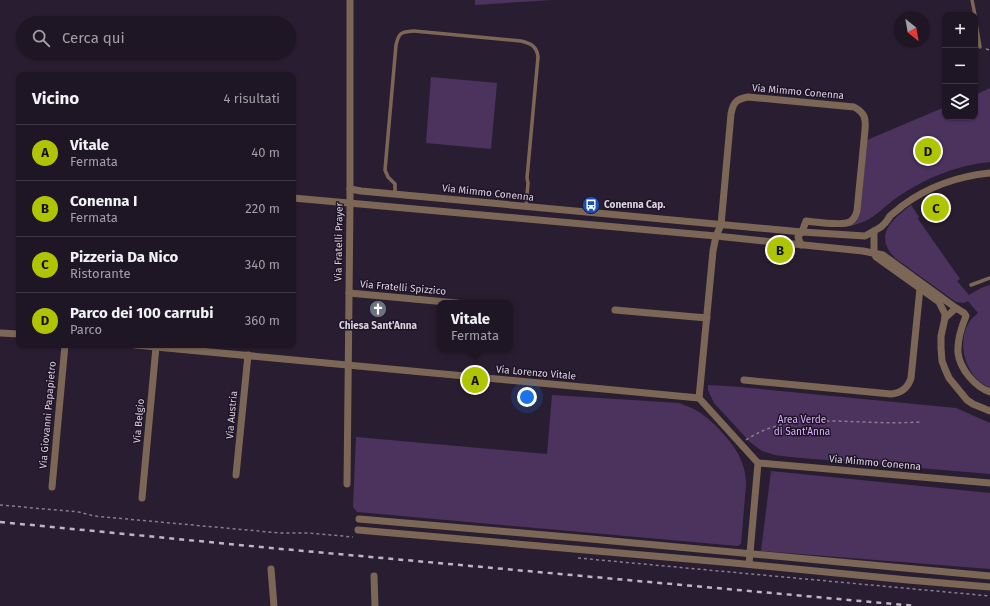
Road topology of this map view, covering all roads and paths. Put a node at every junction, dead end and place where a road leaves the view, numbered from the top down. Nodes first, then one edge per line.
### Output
1 (350, 0) edge
2 (972, 0) edge
3 (974, 12) edge
4 (978, 35) edge
5 (980, 48) dead end
6 (990, 173) edge
7 (350, 189) junction
8 (395, 194) junction
9 (296, 198) edge
10 (350, 203) junction
11 (526, 206) junction
12 (541, 208) junction
13 (525, 219) junction
14 (541, 221) junction
15 (721, 225) junction
16 (778, 230) junction
17 (874, 231) junction
18 (802, 232) junction
19 (716, 236) junction
20 (779, 243) junction
21 (801, 244) junction
22 (874, 253) junction
23 (990, 278) edge
24 (971, 285) dead end
25 (920, 288) junction
26 (349, 293) junction
27 (437, 301) edge
28 (956, 308) junction
29 (615, 310) dead end
30 (707, 318) junction
31 (945, 318) junction
32 (0, 332) edge
33 (16, 334) edge
34 (65, 348) edge
35 (156, 348) edge
36 (168, 348) edge
37 (248, 355) junction
38 (348, 365) junction
39 (744, 380) dead end
40 (990, 392) edge
41 (699, 398) junction
42 (990, 411) edge
43 (921, 422) dead end
44 (741, 444) junction
45 (758, 463) junction
46 (236, 476) dead end
47 (990, 483) edge
48 (347, 484) dead end
49 (52, 487) dead end
50 (142, 498) dead end
51 (0, 505) edge
52 (359, 519) dead end
53 (358, 533) joint
54 (750, 554) junction
55 (573, 558) dead end
56 (749, 564) junction
57 (271, 569) dead end
58 (374, 576) dead end
59 (990, 576) edge
60 (990, 587) edge
61 (990, 596) edge
62 (274, 606) edge
63 (375, 606) edge

1 - 7 street, Via Fratelli Prayer
2 - 3 lane
4 - 5 lane
6 - 17 street, Via Mimmo Conenna
7 - 8 street, Via Mimmo Conenna
7 - 10 street, Via Fratelli Prayer
8 - 11 street, Via Mimmo Conenna
8 - 11 lane
9 - 10 street
10 - 13 street
10 - 26 street, Via Fratelli Prayer
11 - 12 street, Via Mimmo Conenna
11 - 13 street
12 - 14 street
12 - 15 street, Via Mimmo Conenna
13 - 14 street
14 - 19 street
15 - 16 street, Via Mimmo Conenna
15 - 18 street, Via Mimmo Conenna
15 - 19 street, Via Mimmo Conenna
16 - 18 street, Via Mimmo Conenna
16 - 20 street
17 - 18 street, Via Mimmo Conenna
17 - 22 street
18 - 21 street
19 - 20 street
19 - 30 street, Via Mimmo Conenna
20 - 21 street
21 - 22 street
22 - 25 street
22 - 28 street
23 - 24 lane
25 - 31 street
25 - 39 street
26 - 27 street, Via Fratelli Spizzico
26 - 38 street, Via Fratelli Prayer
28 - 31 street
28 - 40 street
29 - 30 street
30 - 41 street, Via Mimmo Conenna
31 - 42 street
32 - 33 street
34 - 49 street, Via Giovanni Papapietro
35 - 50 street, Via Belgio
36 - 37 street, Via Lorenzo Vitale
37 - 38 street, Via Lorenzo Vitale
37 - 46 street, Via Austria
38 - 41 street, Via Lorenzo Vitale
38 - 48 street, Via Fratelli Prayer
41 - 44 street
43 - 44 path
44 - 45 street
45 - 47 street, Via Mimmo Conenna
45 - 54 street
51 - 53 path
52 - 54 street
53 - 56 street
54 - 56 street
54 - 59 street
55 - 61 path
56 - 60 street
57 - 62 street
58 - 63 street

